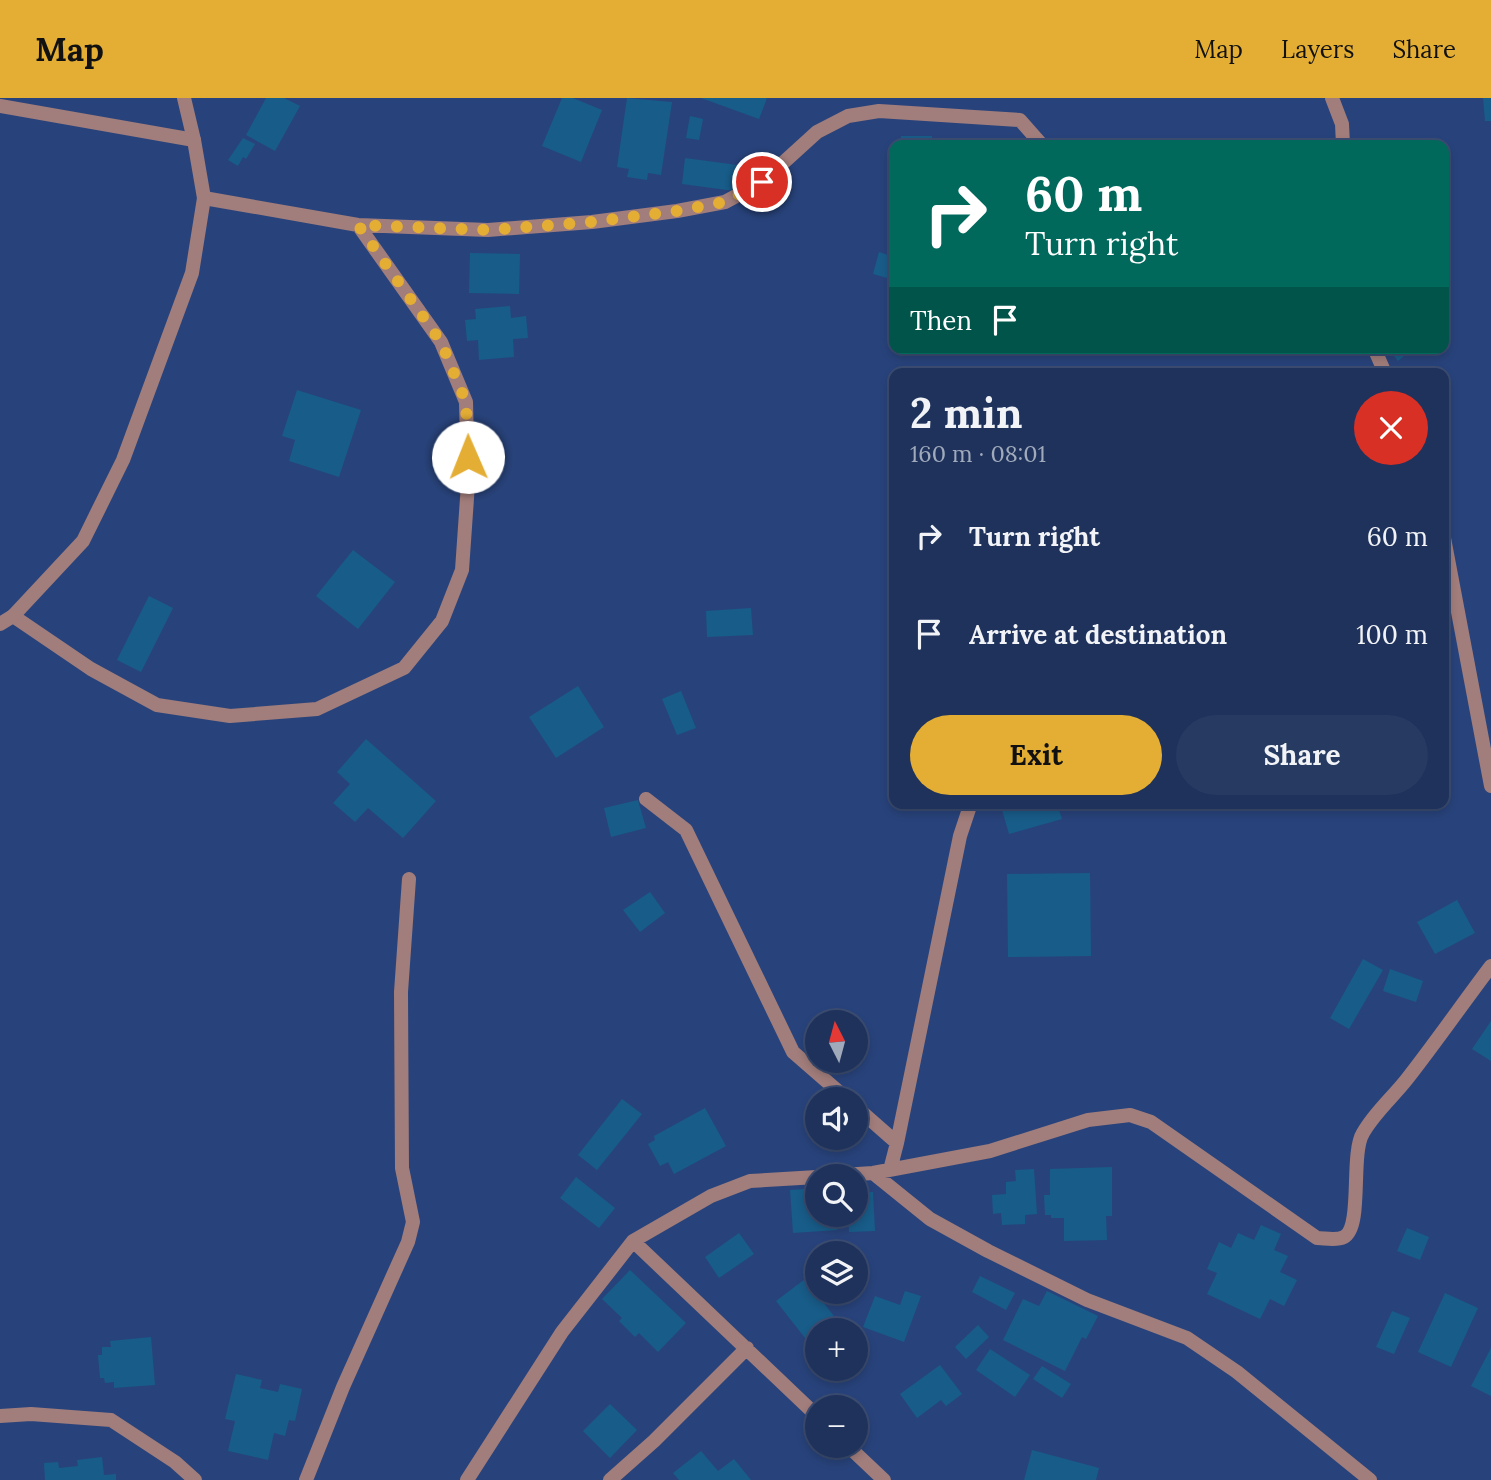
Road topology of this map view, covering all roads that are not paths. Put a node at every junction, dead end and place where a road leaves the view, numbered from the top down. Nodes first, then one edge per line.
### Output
1 (184, 98) edge
2 (1332, 98) edge
3 (0, 106) edge
4 (194, 140) junction
5 (1037, 140) edge
6 (1343, 140) edge
7 (204, 198) junction
8 (358, 225) junction
9 (1449, 564) edge
10 (13, 616) junction
11 (0, 624) edge
12 (1491, 786) edge
13 (646, 799) dead end
14 (969, 809) edge
15 (409, 879) dead end
16 (1491, 966) edge
17 (833, 1087) edge
18 (868, 1118) edge
19 (897, 1143) junction
20 (890, 1170) junction
21 (868, 1173) edge
22 (873, 1173) junction
23 (805, 1178) edge
24 (633, 1241) junction
25 (747, 1348) junction
26 (805, 1404) edge
27 (0, 1416) edge
28 (861, 1458) edge
29 (195, 1480) edge
30 (306, 1480) edge
31 (467, 1480) edge
32 (610, 1480) edge
33 (884, 1480) edge
34 (1370, 1480) edge

1 - 4 street
2 - 6 street
3 - 4 street
4 - 7 street
5 - 8 street
7 - 8 street
7 - 10 street
8 - 10 street
9 - 12 street
10 - 11 street
13 - 17 street
14 - 19 street
15 - 30 street
16 - 20 street
18 - 19 street
19 - 20 street
20 - 22 street
21 - 22 street
22 - 34 street
23 - 24 street
24 - 25 street
24 - 31 street
25 - 26 street
25 - 32 street
27 - 29 street
28 - 33 street

